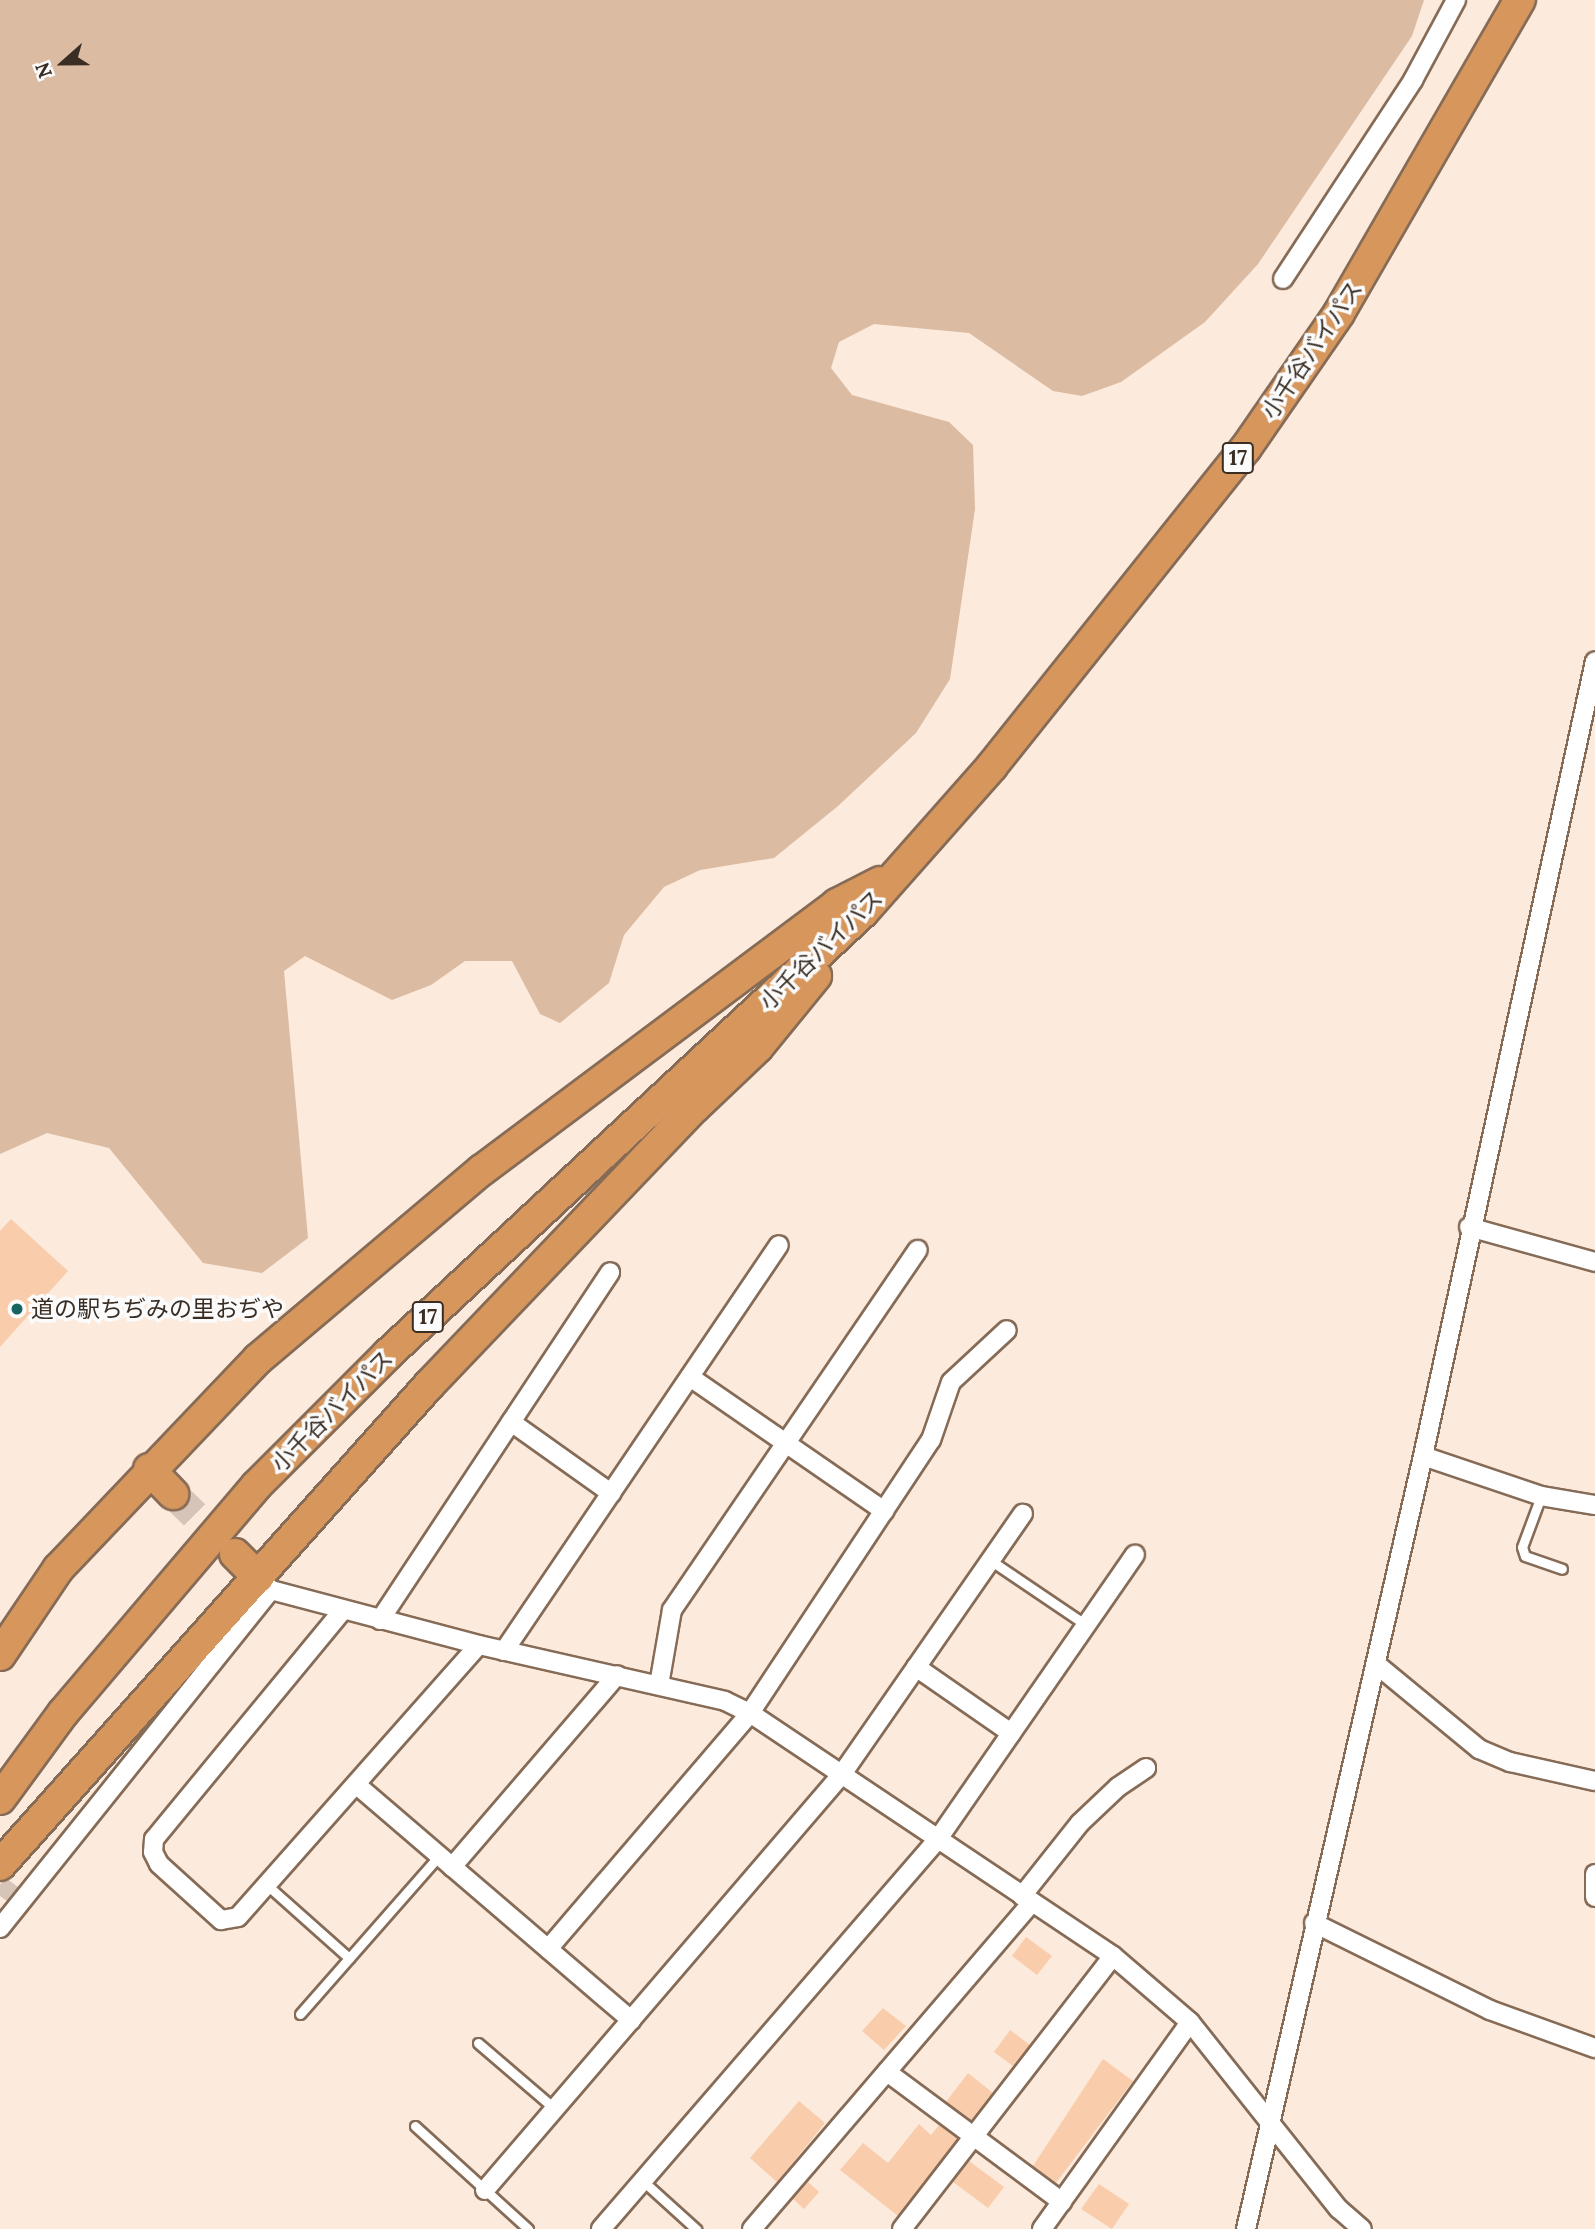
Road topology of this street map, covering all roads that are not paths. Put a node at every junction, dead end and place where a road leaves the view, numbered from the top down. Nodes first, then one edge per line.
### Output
1 (1456, 0) edge
2 (1520, 0) edge
3 (1283, 279) dead end
4 (1595, 661) edge
5 (897, 874) junction
6 (863, 912) junction
7 (1469, 1227) junction
8 (779, 1245) dead end
9 (918, 1250) dead end
10 (1595, 1262) edge
11 (611, 1272) dead end
12 (1007, 1330) dead end
13 (690, 1377) junction
14 (511, 1422) junction
15 (786, 1443) junction
16 (1423, 1456) junction
17 (149, 1469) junction
18 (611, 1493) junction
19 (173, 1494) tunnel mouth
20 (1541, 1496) junction
21 (1595, 1505) edge
22 (884, 1511) junction
23 (1023, 1514) dead end
24 (235, 1554) tunnel mouth
25 (1135, 1554) dead end
26 (990, 1560) junction
27 (1562, 1569) dead end
28 (264, 1584) junction
29 (343, 1610) junction
30 (380, 1620) junction
31 (1086, 1625) junction
32 (479, 1645) junction
33 (504, 1651) junction
34 (0, 1655) edge
35 (1376, 1664) junction
36 (916, 1667) junction
37 (617, 1675) junction
38 (659, 1685) junction
39 (750, 1713) junction
40 (1011, 1733) junction
41 (1146, 1768) dead end
42 (842, 1774) junction
43 (1595, 1781) edge
44 (358, 1786) junction
45 (0, 1799) edge
46 (938, 1839) junction
47 (446, 1862) junction
48 (0, 1865) edge
49 (1595, 1874) edge
50 (267, 1885) junction
51 (1595, 1897) edge
52 (1027, 1899) junction
53 (1314, 1923) junction
54 (0, 1928) edge
55 (548, 1949) junction
56 (1113, 1956) junction
57 (349, 1958) junction
58 (300, 2014) dead end
59 (631, 2020) junction
60 (1190, 2022) junction
61 (478, 2043) dead end
62 (1595, 2048) edge
63 (887, 2071) junction
64 (555, 2109) junction
65 (1270, 2120) junction
66 (415, 2126) dead end
67 (975, 2135) junction
68 (642, 2181) junction
69 (485, 2190) junction
70 (1062, 2202) junction
71 (528, 2229) edge
72 (601, 2229) edge
73 (696, 2229) edge
74 (752, 2229) edge
75 (902, 2229) edge
76 (1042, 2229) edge
77 (1246, 2229) edge
78 (1362, 2229) edge

1 - 3 street
2 - 5 highway, 小千谷バイパス / 17
4 - 7 street
5 - 6 highway, 小千谷バイパス / 17
5 - 17 highway
6 - 28 highway
6 - 45 highway, 小千谷バイパス / 17
7 - 10 street
7 - 16 street
8 - 13 street
9 - 15 street
11 - 14 street
12 - 22 street
13 - 15 street
13 - 18 street
14 - 18 street
14 - 30 street
15 - 22 street
15 - 38 street
16 - 20 street
16 - 35 street
17 - 19 highway
17 - 34 highway
18 - 33 street
20 - 21 street
20 - 27 lane
22 - 39 street
23 - 26 street
24 - 28 highway
25 - 31 street
26 - 31 lane
26 - 36 street
28 - 29 street
28 - 48 highway
28 - 54 street
29 - 30 street
29 - 50 street
30 - 32 street
31 - 40 street
32 - 33 street
32 - 44 street
33 - 37 street
35 - 43 street
35 - 53 street
36 - 40 street
36 - 42 street
37 - 38 street
37 - 47 street
38 - 39 street
39 - 42 street
39 - 55 street
40 - 46 street
41 - 52 street
42 - 46 street
42 - 59 street
44 - 47 street
44 - 50 street
46 - 52 street
46 - 68 street
47 - 55 street
47 - 57 lane
49 - 51 street
50 - 57 lane
52 - 56 street
52 - 63 street
53 - 62 street
53 - 65 street
55 - 59 street
56 - 60 street
56 - 67 street
57 - 58 lane
59 - 64 street
60 - 65 street
60 - 70 street
61 - 64 lane
63 - 67 street
63 - 74 street
64 - 69 street
65 - 77 street
65 - 78 street
66 - 69 lane
67 - 70 street
67 - 75 street
68 - 72 street
68 - 73 lane
69 - 71 lane
70 - 76 street

